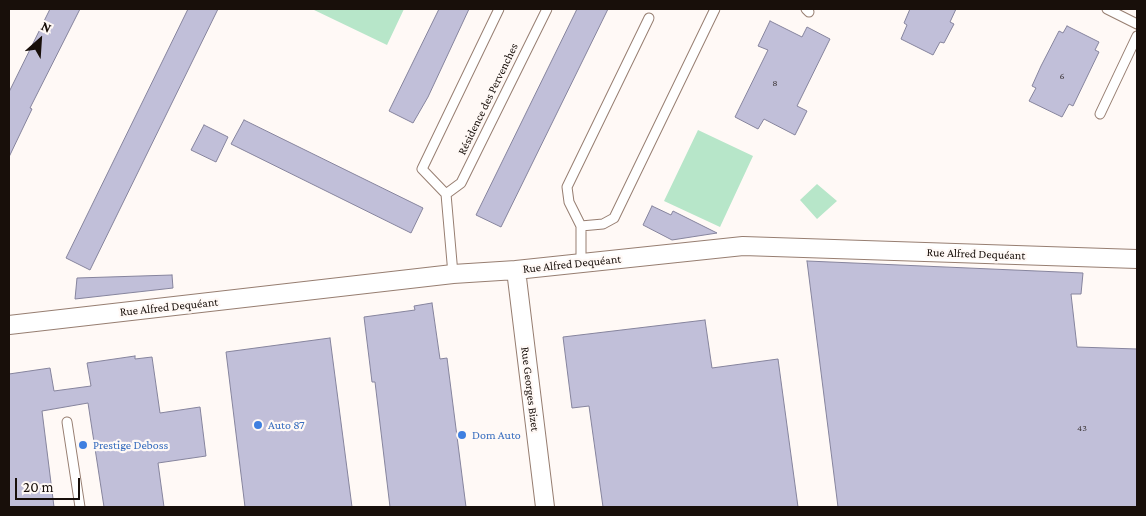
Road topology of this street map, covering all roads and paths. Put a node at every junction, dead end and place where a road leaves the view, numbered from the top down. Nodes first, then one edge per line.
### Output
1 (499, 9) edge
2 (546, 9) edge
3 (715, 9) edge
4 (1107, 9) edge
5 (649, 18) dead end
6 (1137, 24) edge
7 (1137, 36) edge
8 (1100, 114) dead end
9 (446, 194) junction
10 (581, 226) junction
11 (1137, 259) edge
12 (581, 263) junction
13 (516, 270) junction
14 (454, 274) junction
15 (9, 325) edge
16 (67, 422) dead end
17 (80, 507) edge
18 (545, 507) edge

1 - 9 lane
2 - 9 lane, Résidence des Pervenches
3 - 10 lane
4 - 6 lane
5 - 10 lane
7 - 8 lane
9 - 14 lane
10 - 12 lane
11 - 12 street, Rue Alfred Dequéant
12 - 13 street, Rue Alfred Dequéant
13 - 14 street, Rue Alfred Dequéant
13 - 18 street, Rue Georges Bizet
14 - 15 street, Rue Alfred Dequéant
16 - 17 lane

